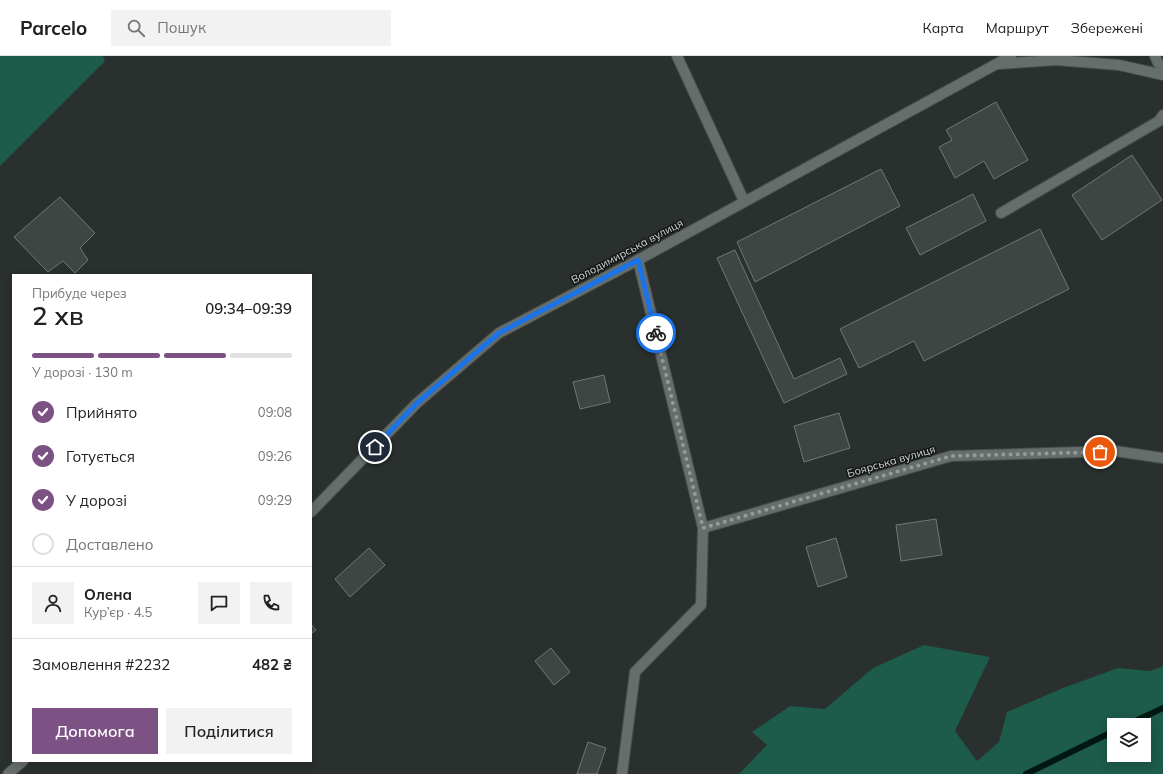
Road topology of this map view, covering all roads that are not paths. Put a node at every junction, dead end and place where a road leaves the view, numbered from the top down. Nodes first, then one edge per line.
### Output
1 (677, 56) edge
2 (1010, 56) edge
3 (1154, 56) edge
4 (994, 64) junction
5 (1163, 67) edge
6 (1163, 75) edge
7 (1163, 116) edge
8 (744, 201) junction
9 (1001, 213) dead end
10 (638, 260) junction
11 (1163, 458) edge
12 (312, 511) edge
13 (703, 528) junction
14 (22, 762) edge
15 (8, 774) edge
16 (622, 774) edge

1 - 8 street
2 - 4 street, Володимирська вулиця
3 - 5 street
4 - 6 street, Володимирська вулиця
4 - 8 street, Володимирська вулиця
7 - 9 street
8 - 10 street, Володимирська вулиця
10 - 12 street, Володимирська вулиця
10 - 13 street
11 - 13 street, Боярська вулиця
13 - 16 street
14 - 15 street

